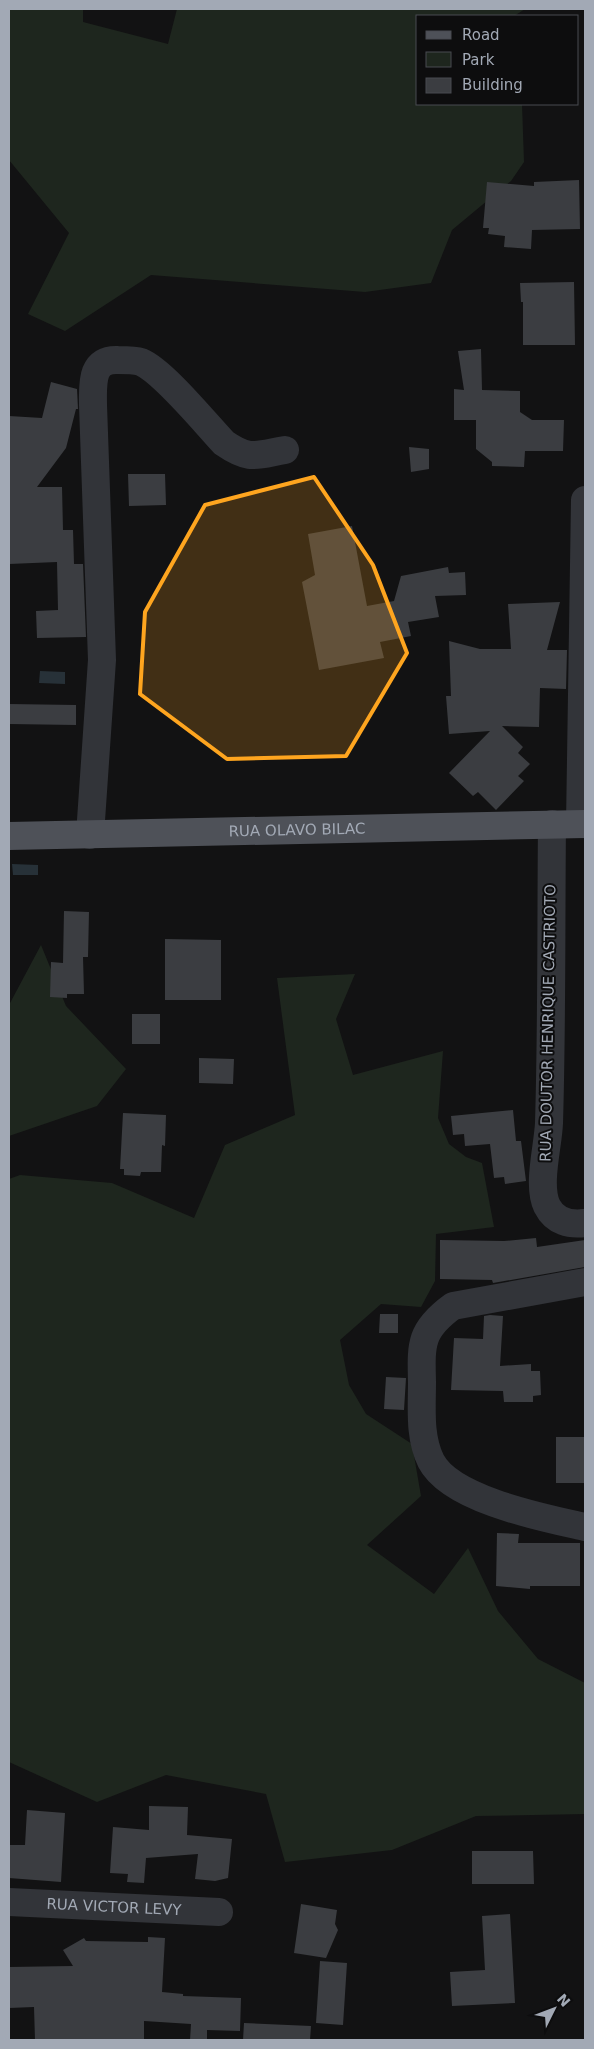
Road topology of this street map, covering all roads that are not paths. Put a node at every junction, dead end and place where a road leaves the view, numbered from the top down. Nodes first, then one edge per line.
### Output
1 (285, 450) dead end
2 (585, 500) edge
3 (552, 824) junction
4 (583, 824) edge
5 (90, 835) junction
6 (9, 836) edge
7 (585, 1223) edge
8 (585, 1282) edge
9 (585, 1527) edge
10 (9, 1902) edge
11 (219, 1912) dead end

1 - 5 street
2 - 4 street
3 - 4 main road, RUA OLAVO BILAC
3 - 5 main road, RUA OLAVO BILAC
3 - 7 street, RUA DOUTOR HENRIQUE CASTRIOTO
5 - 6 main road, RUA OLAVO BILAC
8 - 9 street
10 - 11 street, RUA VICTOR LEVY

